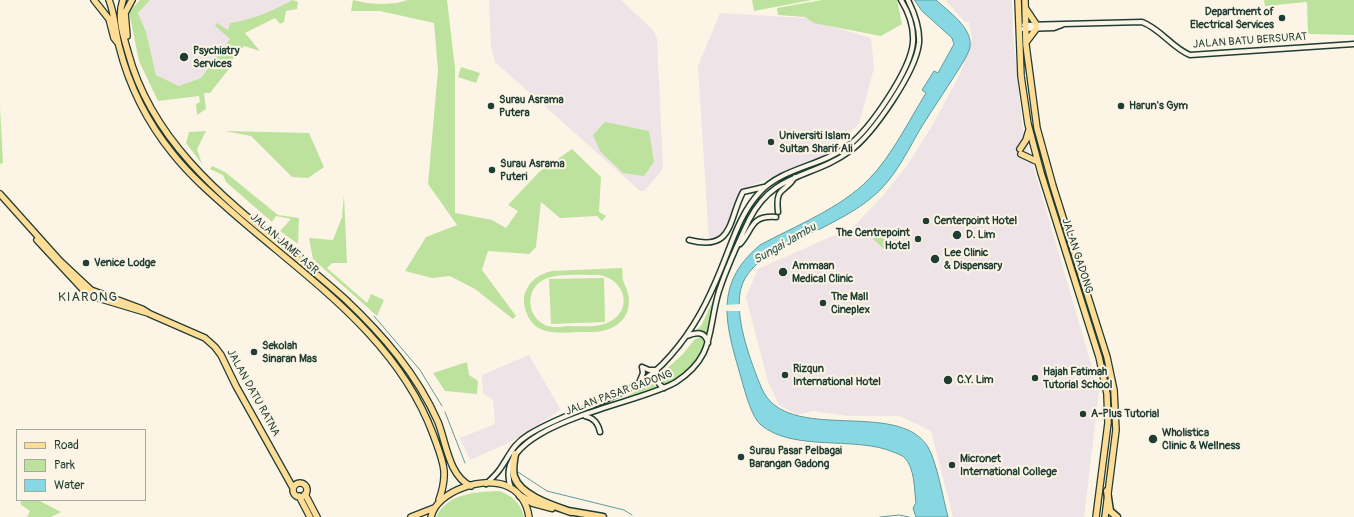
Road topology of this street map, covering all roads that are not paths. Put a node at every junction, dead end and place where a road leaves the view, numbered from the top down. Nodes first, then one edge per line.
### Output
1 (94, 0) edge
2 (108, 0) edge
3 (123, 0) edge
4 (132, 0) edge
5 (901, 0) edge
6 (908, 0) edge
7 (1018, 0) edge
8 (1025, 0) edge
9 (1025, 7) junction
10 (1036, 26) junction
11 (1018, 27) junction
12 (1025, 27) junction
13 (118, 44) junction
14 (1354, 44) edge
15 (1026, 45) junction
16 (127, 49) junction
17 (1029, 129) junction
18 (1038, 162) junction
19 (795, 177) junction
20 (764, 187) junction
21 (753, 189) junction
22 (0, 194) edge
23 (758, 194) junction
24 (1060, 212) junction
25 (1056, 221) junction
26 (689, 240) dead end
27 (737, 248) junction
28 (687, 336) junction
29 (708, 344) junction
30 (657, 370) junction
31 (639, 384) junction
32 (664, 388) junction
33 (584, 416) junction
34 (600, 432) dead end
35 (515, 454) junction
36 (485, 484) junction
37 (295, 486) junction
38 (471, 486) junction
39 (511, 488) junction
40 (1107, 491) junction
41 (305, 494) junction
42 (299, 496) junction
43 (520, 496) junction
44 (440, 500) junction
45 (434, 508) junction
46 (571, 512) junction
47 (310, 517) edge
48 (317, 517) edge
49 (411, 517) edge
50 (430, 517) edge
51 (529, 517) edge
52 (603, 517) edge
53 (1096, 517) edge
54 (1104, 517) edge
55 (1117, 517) edge

1 - 13 main road
2 - 13 main road, JALAN JAME 'ASR
3 - 16 main road, JALAN JAME 'ASR
4 - 16 main road
5 - 20 street, JALAN PASAR GADONG
6 - 19 street, JALAN PASAR GADONG
7 - 11 main road, JALAN GADONG
8 - 9 main road, JALAN GADONG
9 - 10 main road
9 - 12 main road, JALAN GADONG
10 - 12 street, JALAN BATU BERSURAT
10 - 14 street, JALAN BATU BERSURAT
10 - 15 main road
11 - 12 street, JALAN BATU BERSURAT
11 - 17 main road, JALAN GADONG
12 - 15 main road, JALAN GADONG
13 - 44 main road, JALAN JAME 'ASR
15 - 24 main road, JALAN GADONG
16 - 38 main road, JALAN JAME 'ASR
17 - 18 main road, JALAN GADONG
17 - 18 main road
18 - 25 main road, JALAN GADONG
19 - 27 street, JALAN PASAR GADONG
19 - 27 street
20 - 21 street
20 - 23 street, JALAN PASAR GADONG
21 - 23 street
21 - 26 street
22 - 37 main road, JALAN DATU RATNA
23 - 28 street, JALAN PASAR GADONG
24 - 25 main road
24 - 40 main road, JALAN GADONG
25 - 53 main road, JALAN GADONG
27 - 29 street, JALAN PASAR GADONG
28 - 29 street
28 - 30 street, JALAN PASAR GADONG
29 - 32 street, JALAN PASAR GADONG
30 - 31 street, JALAN PASAR GADONG
30 - 31 street
30 - 32 street
31 - 36 street, JALAN PASAR GADONG
32 - 33 street, JALAN PASAR GADONG
33 - 34 street
33 - 35 street, JALAN PASAR GADONG
35 - 39 street, JALAN PASAR GADONG
35 - 46 highway
36 - 38 main road
36 - 39 main road
37 - 41 main road
37 - 42 main road
38 - 44 main road
39 - 43 main road
40 - 54 main road, JALAN GADONG
40 - 55 highway
41 - 42 main road
41 - 48 main road
42 - 47 main road
43 - 46 highway
43 - 51 main road
44 - 45 main road
45 - 49 main road
45 - 50 main road
46 - 52 highway

